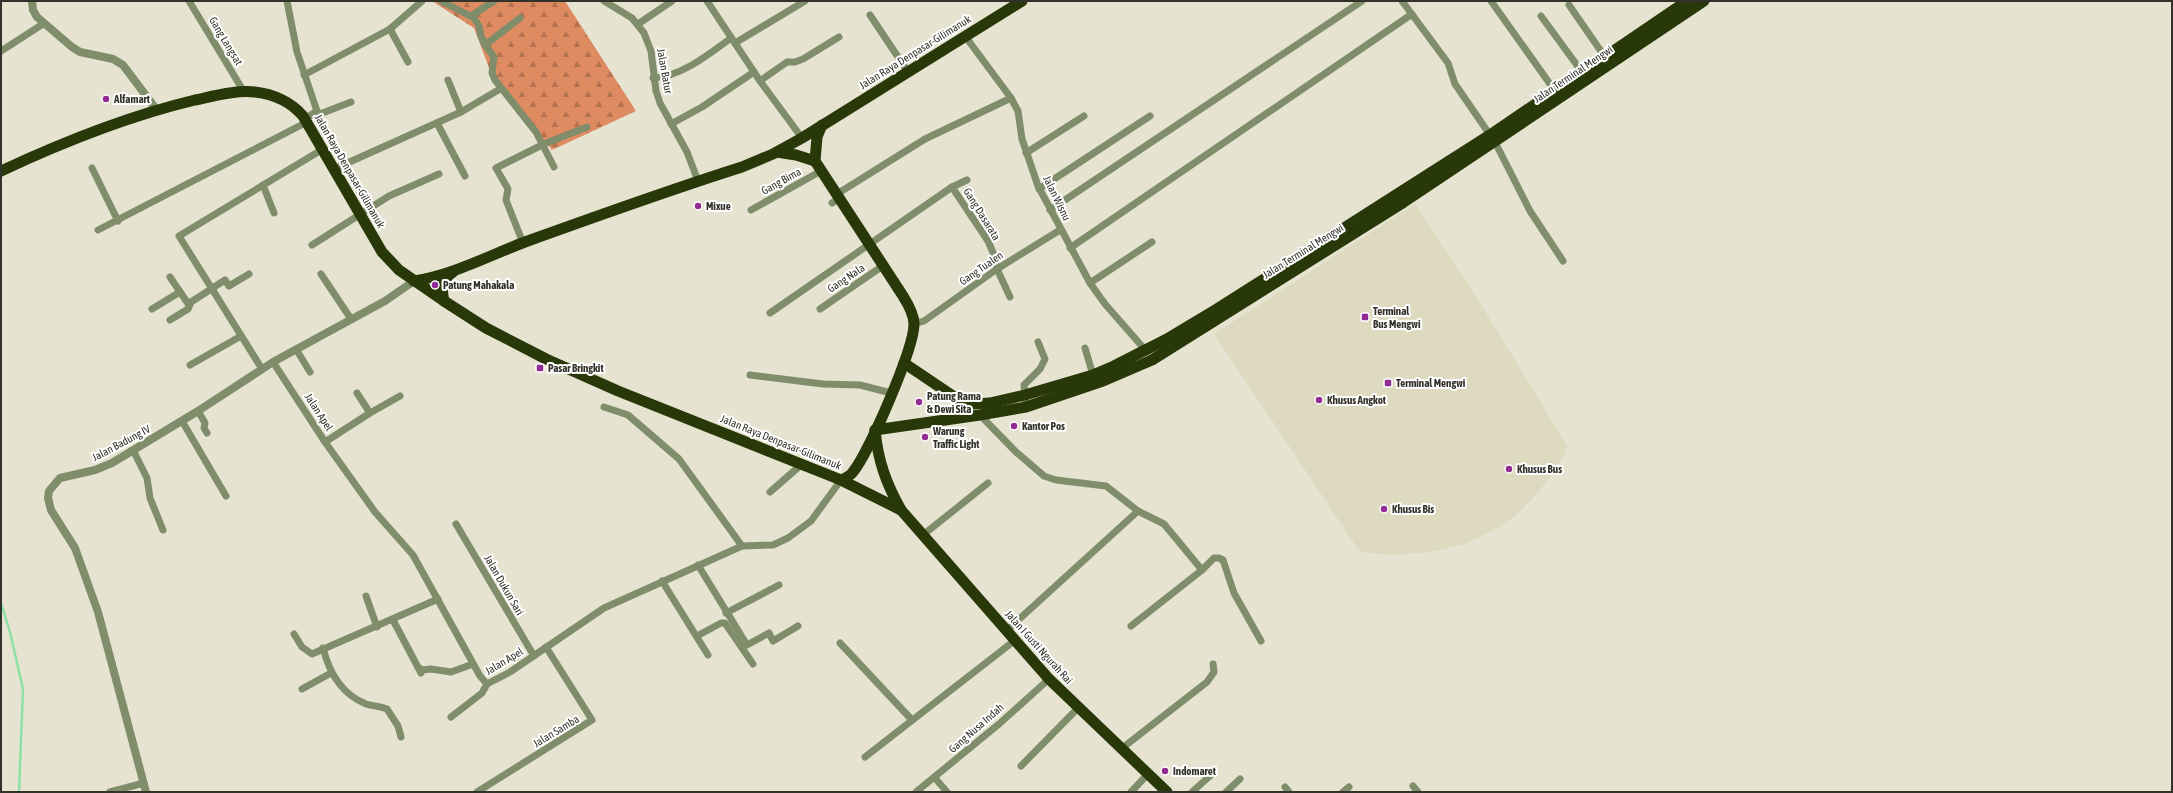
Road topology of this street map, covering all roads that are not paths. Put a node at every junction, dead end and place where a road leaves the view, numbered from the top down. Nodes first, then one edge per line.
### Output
1 (32, 1) edge
2 (189, 1) edge
3 (287, 1) edge
4 (422, 1) edge
5 (441, 1) edge
6 (494, 1) edge
7 (604, 1) edge
8 (672, 1) edge
9 (707, 1) edge
10 (805, 1) edge
11 (1022, 1) edge
12 (1362, 1) edge
13 (1402, 1) edge
14 (1491, 1) edge
15 (1687, 1) edge
16 (1704, 1) edge
17 (1569, 5) dead end
18 (1412, 14) junction
19 (870, 15) dead end
20 (471, 16) junction
21 (1541, 16) dead end
22 (520, 18) dead end
23 (43, 24) junction
24 (638, 24) junction
25 (390, 29) junction
26 (966, 36) junction
27 (839, 37) dead end
28 (733, 40) junction
29 (485, 45) junction
30 (1, 51) edge
31 (1605, 57) junction
32 (408, 62) dead end
33 (754, 72) junction
34 (908, 72) junction
35 (1582, 72) junction
36 (304, 75) junction
37 (654, 78) junction
38 (448, 80) dead end
39 (760, 81) junction
40 (500, 89) junction
41 (1555, 91) junction
42 (244, 92) junction
43 (1011, 98) junction
44 (351, 102) dead end
45 (156, 109) junction
46 (317, 111) junction
47 (461, 112) junction
48 (1084, 116) dead end
49 (1150, 116) dead end
50 (306, 121) junction
51 (437, 123) junction
52 (671, 124) junction
53 (822, 125) junction
54 (587, 127) dead end
55 (802, 138) junction
56 (1493, 139) junction
57 (544, 144) junction
58 (322, 149) junction
59 (777, 152) junction
60 (1026, 153) junction
61 (815, 162) junction
62 (554, 167) dead end
63 (92, 168) dead end
64 (334, 169) junction
65 (1, 171) edge
66 (821, 171) junction
67 (439, 174) dead end
68 (465, 176) dead end
69 (967, 180) dead end
70 (698, 181) junction
71 (264, 185) junction
72 (952, 187) junction
73 (1039, 189) junction
74 (836, 199) junction
75 (751, 210) dead end
76 (1050, 210) junction
77 (274, 213) dead end
78 (360, 214) junction
79 (118, 221) junction
80 (98, 230) dead end
81 (1060, 230) junction
82 (1152, 242) dead end
83 (523, 243) junction
84 (870, 243) junction
85 (312, 245) dead end
86 (1070, 248) junction
87 (1563, 261) dead end
88 (884, 265) junction
89 (997, 269) junction
90 (457, 270) junction
91 (249, 274) dead end
92 (320, 274) dead end
93 (170, 277) dead end
94 (414, 281) junction
95 (1090, 283) junction
96 (213, 288) junction
97 (180, 292) junction
98 (1010, 297) dead end
99 (444, 301) junction
100 (189, 305) junction
101 (152, 309) dead end
102 (820, 309) dead end
103 (770, 313) dead end
104 (351, 319) junction
105 (170, 320) dead end
106 (914, 324) junction
107 (241, 336) junction
108 (1038, 342) dead end
109 (1085, 348) dead end
110 (296, 349) junction
111 (1149, 355) junction
112 (273, 362) junction
113 (904, 363) junction
114 (190, 365) dead end
115 (262, 369) junction
116 (310, 372) dead end
117 (750, 375) dead end
118 (1093, 375) junction
119 (357, 393) dead end
120 (891, 393) junction
121 (1025, 395) junction
122 (400, 396) dead end
123 (604, 407) dead end
124 (1026, 407) junction
125 (198, 410) junction
126 (370, 413) junction
127 (980, 415) junction
128 (182, 421) junction
129 (875, 430) junction
130 (207, 433) dead end
131 (325, 442) junction
132 (133, 450) junction
133 (802, 464) junction
134 (841, 480) junction
135 (988, 483) dead end
136 (770, 492) dead end
137 (226, 496) dead end
138 (901, 510) junction
139 (1138, 511) junction
140 (456, 524) dead end
141 (163, 530) dead end
142 (923, 535) junction
143 (742, 546) junction
144 (698, 565) junction
145 (1202, 570) junction
146 (662, 582) junction
147 (778, 585) dead end
148 (366, 596) dead end
149 (438, 599) junction
150 (726, 613) junction
151 (393, 620) junction
152 (798, 626) dead end
153 (1131, 626) dead end
154 (377, 627) junction
155 (1006, 631) junction
156 (294, 634) dead end
157 (697, 636) junction
158 (1014, 640) junction
159 (1261, 641) dead end
160 (840, 643) dead end
161 (327, 647) junction
162 (546, 647) junction
163 (534, 656) junction
164 (708, 656) dead end
165 (473, 664) junction
166 (753, 664) dead end
167 (1213, 664) dead end
168 (331, 673) junction
169 (1049, 679) junction
170 (487, 684) junction
171 (302, 689) dead end
172 (1078, 708) junction
173 (451, 717) dead end
174 (912, 720) junction
175 (401, 737) dead end
176 (1121, 749) junction
177 (865, 757) dead end
178 (1021, 766) dead end
179 (1148, 774) junction
180 (1212, 774) dead end
181 (935, 778) junction
182 (1240, 779) dead end
183 (144, 783) junction
184 (110, 792) edge
185 (146, 792) edge
186 (477, 792) edge
187 (916, 792) edge
188 (947, 792) edge
189 (1131, 792) edge
190 (1167, 792) edge
191 (1192, 792) edge
192 (1226, 792) edge

1 - 23 street
2 - 42 street, Gang Langsat
3 - 36 street
4 - 25 street
5 - 20 street
6 - 20 street
7 - 24 street, Jalan Batur
8 - 24 street
9 - 28 street
10 - 28 street
11 - 26 highway, Jalan Raya Denpasar-Gilimanuk
12 - 76 street
13 - 18 street
14 - 41 street
15 - 31 highway, Jalan Terminal Mengwi
16 - 56 highway, Jalan Terminal Mengwi
17 - 31 street
18 - 56 street
18 - 86 street
19 - 34 street
20 - 29 street
21 - 35 street
22 - 29 street
23 - 30 street
23 - 45 street
24 - 37 street, Jalan Batur
25 - 32 street
25 - 36 street
26 - 34 highway, Jalan Raya Denpasar-Gilimanuk
26 - 43 street, Jalan Wisnu
27 - 39 street
28 - 33 street
28 - 37 street
29 - 40 street
31 - 35 highway, Jalan Terminal Mengwi
33 - 39 street
33 - 52 street
34 - 53 highway, Jalan Raya Denpasar-Gilimanuk
35 - 41 highway, Jalan Terminal Mengwi
36 - 46 street
37 - 52 street, Jalan Batur
38 - 47 street
39 - 55 street
40 - 47 street
40 - 57 street
41 - 56 highway, Jalan Terminal Mengwi
42 - 45 highway, Jalan Raya Denpasar-Gilimanuk
42 - 50 highway, Jalan Raya Denpasar-Gilimanuk
43 - 60 street, Jalan Wisnu
43 - 74 street
44 - 46 street
45 - 65 highway, Jalan Raya Denpasar-Gilimanuk
46 - 50 street
47 - 51 street
48 - 60 street
49 - 73 street
50 - 58 highway, Jalan Raya Denpasar-Gilimanuk
50 - 79 street
51 - 64 street
51 - 68 street
52 - 70 street, Jalan Batur
53 - 55 highway, Jalan Raya Denpasar-Gilimanuk
53 - 61 highway
54 - 57 street
55 - 59 highway, Jalan Raya Denpasar-Gilimanuk
56 - 87 street
56 - 111 highway, Jalan Terminal Mengwi
57 - 62 street
57 - 83 street
58 - 64 highway, Jalan Raya Denpasar-Gilimanuk
58 - 71 street
59 - 61 highway
59 - 70 highway, Jalan Raya Denpasar-Gilimanuk
60 - 73 street, Jalan Wisnu
61 - 66 highway, Jalan Raya Denpasar-Gilimanuk
63 - 79 street
64 - 78 highway, Jalan Raya Denpasar-Gilimanuk
66 - 74 highway, Jalan Raya Denpasar-Gilimanuk
66 - 75 street, Gang Bima
67 - 78 street
69 - 72 street
70 - 83 highway, Jalan Raya Denpasar-Gilimanuk
71 - 77 street
71 - 96 street
72 - 84 street
72 - 89 street, Gang Dasarata
73 - 76 street, Jalan Wisnu
74 - 84 highway, Jalan Raya Denpasar-Gilimanuk
76 - 81 street, Jalan Wisnu
78 - 85 street
78 - 94 highway, Jalan Raya Denpasar-Gilimanuk
79 - 80 street
81 - 86 street, Jalan Wisnu
81 - 89 street, Gang Tualen
82 - 95 street
83 - 90 highway, Jalan Raya Denpasar-Gilimanuk
84 - 88 highway, Jalan Raya Denpasar-Gilimanuk
84 - 103 street
86 - 95 street, Jalan Wisnu
88 - 102 street, Gang Nala
88 - 106 highway, Jalan Raya Denpasar-Gilimanuk
89 - 98 street, Gang Dasarata
89 - 106 street, Gang Tualen
90 - 94 highway, Jalan Raya Denpasar-Gilimanuk
90 - 99 highway
91 - 96 street
92 - 104 street
93 - 97 street
94 - 99 highway, Jalan Raya Denpasar-Gilimanuk
94 - 104 street, Jalan Badung IV
95 - 111 street, Jalan Wisnu
96 - 100 street
96 - 107 street
97 - 100 street
97 - 101 street
99 - 133 highway, Jalan Raya Denpasar-Gilimanuk
100 - 105 street
104 - 110 street, Jalan Badung IV
106 - 113 highway, Jalan Raya Denpasar-Gilimanuk
107 - 114 street
107 - 115 street
108 - 121 street
109 - 118 street
110 - 112 street, Jalan Badung IV
110 - 116 street
111 - 118 highway, Jalan Terminal Mengwi
111 - 124 highway, Jalan Terminal Mengwi
112 - 115 street, Jalan Badung IV
112 - 131 street, Jalan Apel
113 - 120 highway, Jalan Raya Denpasar-Gilimanuk
113 - 121 highway, Jalan Terminal Mengwi
115 - 125 street, Jalan Badung IV
117 - 120 street
118 - 121 highway, Jalan Terminal Mengwi
119 - 126 street
120 - 129 highway, Jalan Raya Denpasar-Gilimanuk
121 - 124 street
122 - 126 street
123 - 143 street
124 - 127 highway, Jalan Terminal Mengwi
125 - 128 street, Jalan Badung IV
125 - 130 street
126 - 131 street
127 - 129 highway, Jalan Terminal Mengwi
127 - 139 street
128 - 132 street, Jalan Badung IV
128 - 137 street
129 - 134 highway, Jalan Raya Denpasar-Gilimanuk
129 - 138 highway
131 - 149 street, Jalan Apel
132 - 141 street
132 - 183 street, Jalan Badung IV
133 - 134 highway, Jalan Raya Denpasar-Gilimanuk
133 - 136 street
134 - 138 highway
134 - 143 street, Jalan Apel
135 - 142 street
138 - 142 highway, Jalan I Gusti Ngurah Rai
139 - 145 street
139 - 155 street
140 - 163 street, Jalan Dukun Sari
142 - 155 highway, Jalan I Gusti Ngurah Rai
143 - 144 street, Jalan Apel
144 - 146 street, Jalan Apel
144 - 150 street
145 - 153 street
145 - 159 street
146 - 157 street
146 - 162 street, Jalan Apel
147 - 150 street
148 - 154 street
149 - 151 street
149 - 165 street, Jalan Apel
150 - 152 street
151 - 154 street
151 - 165 street
154 - 161 street
155 - 158 highway, Jalan I Gusti Ngurah Rai
156 - 161 street
157 - 164 street
157 - 166 street
158 - 169 highway, Jalan I Gusti Ngurah Rai
158 - 174 street
160 - 174 street
161 - 168 street
162 - 163 street, Jalan Apel
162 - 186 street, Jalan Samba
163 - 170 street, Jalan Apel
165 - 170 street, Jalan Apel
167 - 176 street
168 - 171 street
168 - 175 street
169 - 172 highway, Jalan I Gusti Ngurah Rai
169 - 181 street, Gang Nusa Indah
170 - 173 street
172 - 176 highway, Jalan I Gusti Ngurah Rai
172 - 178 street
174 - 177 street
176 - 179 highway, Jalan I Gusti Ngurah Rai
179 - 189 street
179 - 190 highway, Jalan I Gusti Ngurah Rai
180 - 191 street
181 - 187 street, Gang Nusa Indah
181 - 188 street
182 - 192 street
183 - 184 street
183 - 185 street, Jalan Badung IV

